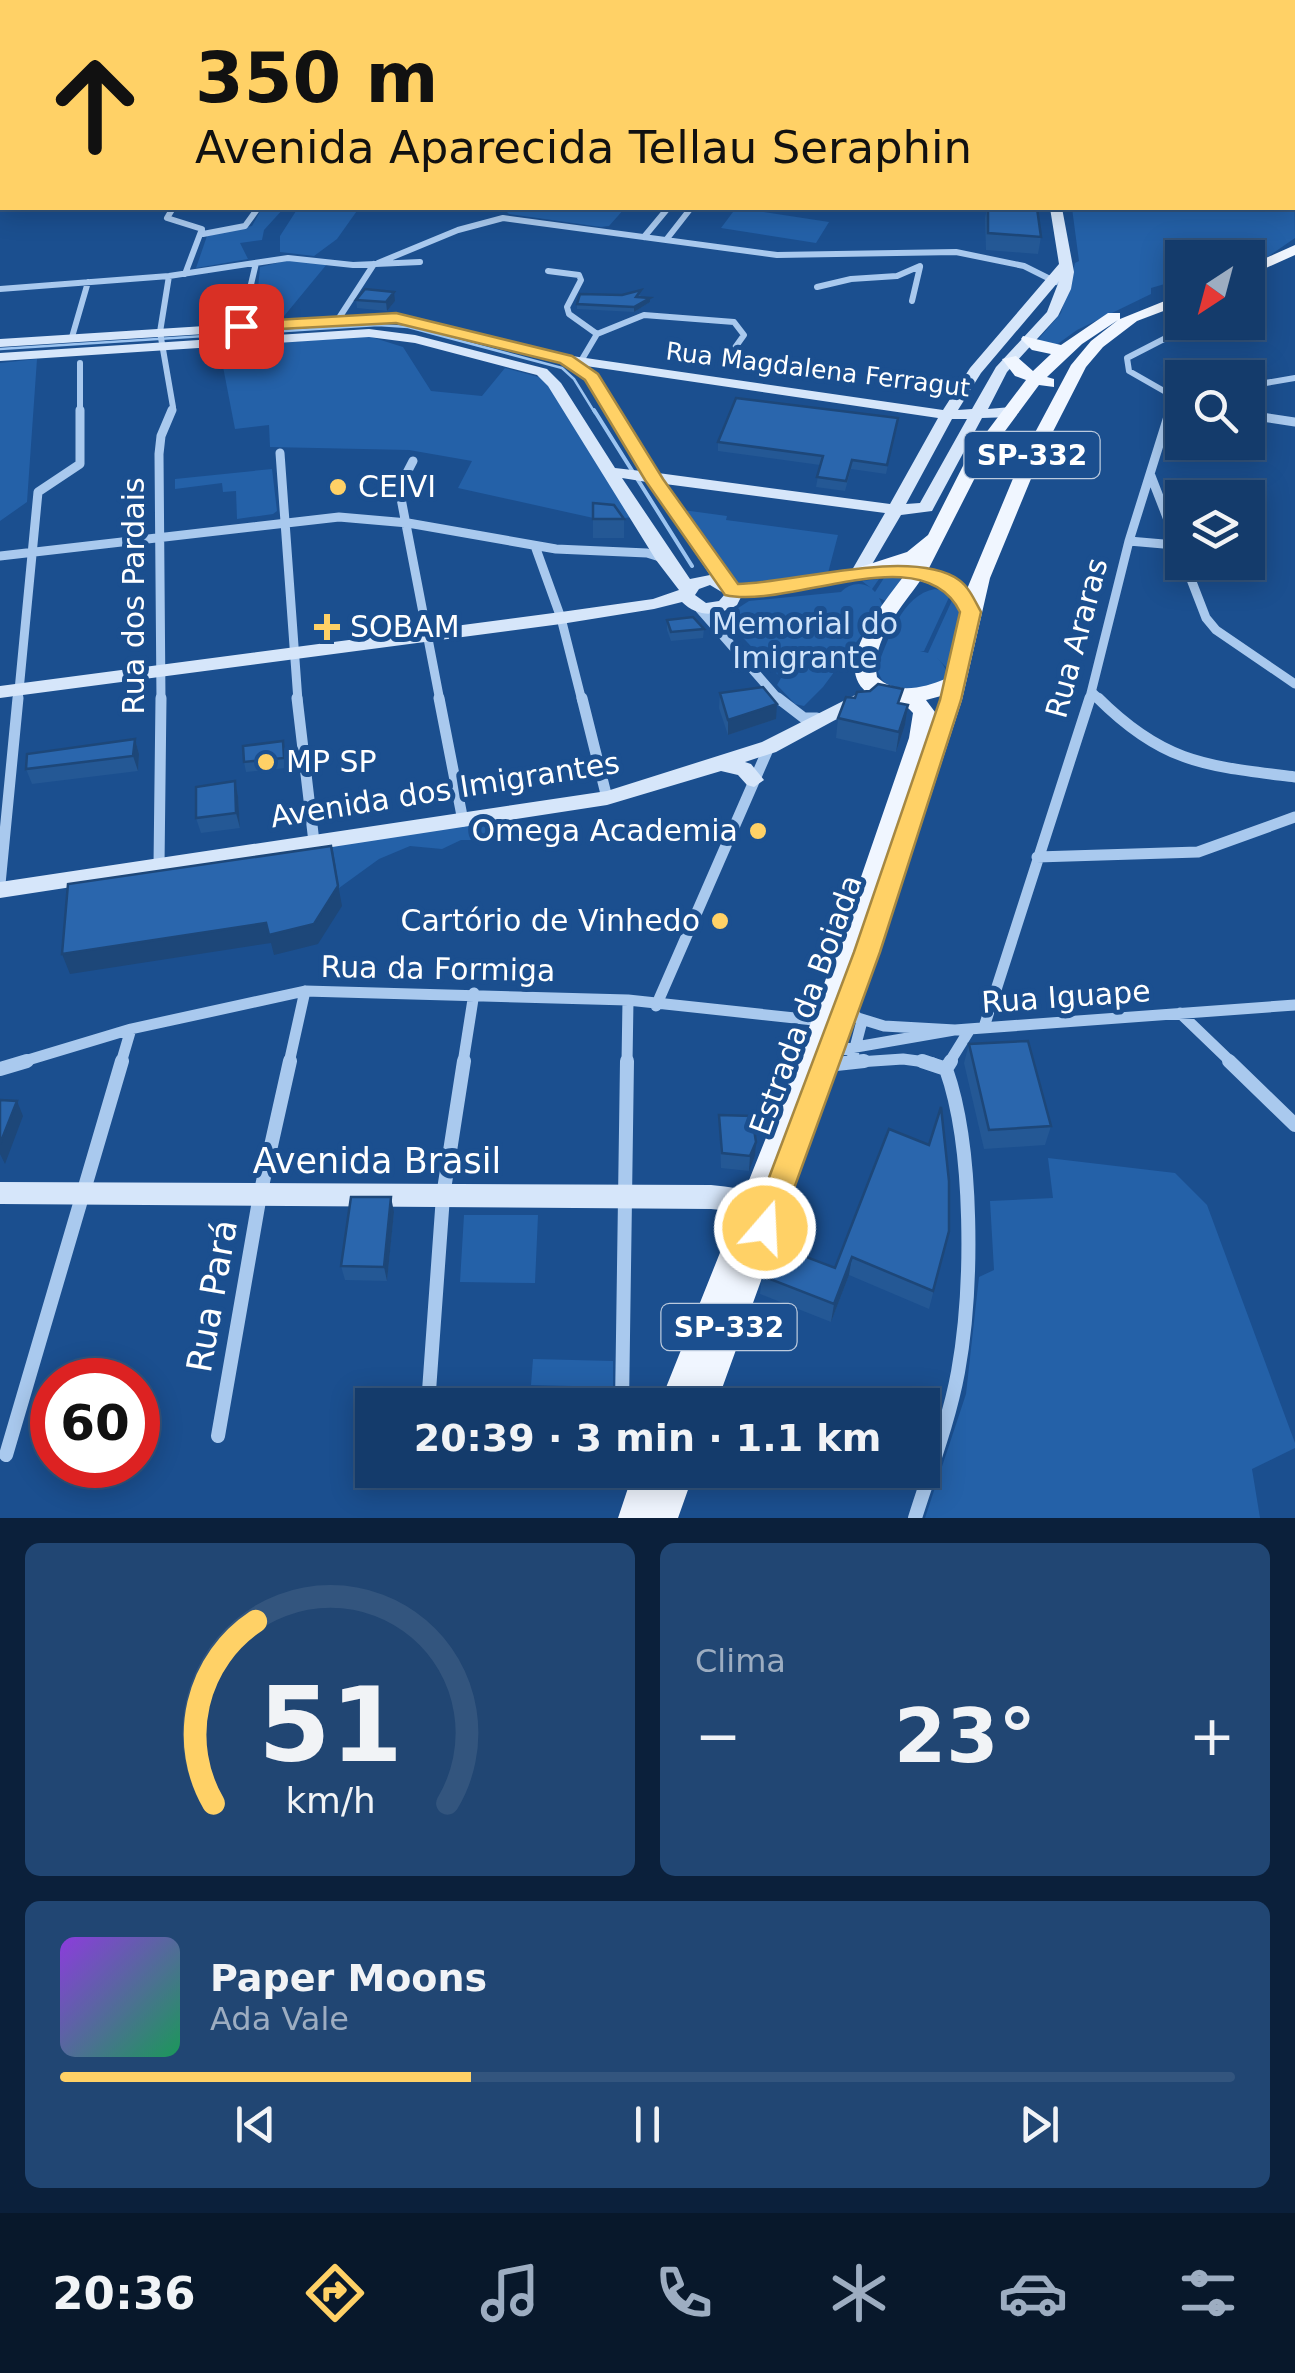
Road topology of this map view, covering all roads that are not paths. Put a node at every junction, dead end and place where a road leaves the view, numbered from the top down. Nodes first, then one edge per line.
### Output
1 (172, 210) edge
2 (257, 210) edge
3 (501, 210) edge
4 (666, 210) edge
5 (689, 210) edge
6 (1056, 210) edge
7 (497, 219) junction
8 (203, 234) junction
9 (644, 237) junction
10 (666, 240) junction
11 (1295, 249) edge
12 (926, 252) junction
13 (1295, 260) edge
14 (420, 262) dead end
15 (256, 263) junction
16 (376, 264) junction
17 (1265, 264) edge
18 (920, 266) junction
19 (548, 271) dead end
20 (1265, 273) edge
21 (184, 274) junction
22 (170, 276) junction
23 (88, 282) junction
24 (1058, 284) junction
25 (817, 287) dead end
26 (0, 288) edge
27 (1165, 297) edge
28 (912, 300) dead end
29 (1165, 305) edge
30 (1026, 312) junction
31 (1048, 317) junction
32 (337, 320) junction
33 (241, 326) junction
34 (597, 334) junction
35 (72, 338) junction
36 (1165, 338) edge
37 (163, 339) junction
38 (1029, 339) junction
39 (0, 343) edge
40 (1062, 350) junction
41 (730, 356) dead end
42 (0, 357) edge
43 (1010, 359) junction
44 (80, 362) dead end
45 (582, 365) junction
46 (1295, 378) edge
47 (1039, 379) junction
48 (554, 383) junction
49 (967, 383) junction
50 (1265, 383) edge
51 (990, 388) junction
52 (1165, 392) edge
53 (1063, 394) junction
54 (1011, 412) junction
55 (969, 415) junction
56 (1265, 417) edge
57 (943, 422) junction
58 (1295, 422) edge
59 (1165, 435) edge
60 (280, 452) dead end
61 (413, 461) dead end
62 (611, 472) junction
63 (651, 474) junction
64 (1151, 476) junction
65 (690, 481) junction
66 (940, 484) junction
67 (960, 489) junction
68 (669, 500) junction
69 (896, 510) junction
70 (1165, 516) edge
71 (946, 518) junction
72 (286, 523) junction
73 (408, 523) junction
74 (160, 536) junction
75 (650, 536) junction
76 (1129, 541) junction
77 (1165, 544) edge
78 (536, 546) junction
79 (623, 552) junction
80 (34, 553) junction
81 (0, 556) edge
82 (665, 560) junction
83 (867, 572) junction
84 (1190, 580) edge
85 (912, 581) junction
86 (728, 587) junction
87 (691, 597) junction
88 (970, 612) junction
89 (561, 618) junction
90 (430, 636) junction
91 (292, 653) junction
92 (159, 671) junction
93 (955, 676) junction
94 (1295, 684) edge
95 (8, 691) edge
96 (882, 691) junction
97 (1092, 692) junction
98 (911, 696) junction
99 (817, 718) junction
100 (768, 747) junction
101 (722, 764) junction
102 (1295, 776) edge
103 (754, 780) junction
104 (606, 798) junction
105 (1295, 817) edge
106 (463, 821) junction
107 (314, 842) junction
108 (1037, 857) junction
109 (158, 866) junction
110 (0, 887) edge
111 (306, 991) junction
112 (474, 993) junction
113 (628, 1000) junction
114 (1295, 1005) edge
115 (656, 1006) junction
116 (1180, 1013) junction
117 (844, 1016) junction
118 (977, 1028) junction
119 (132, 1029) junction
120 (955, 1030) junction
121 (840, 1056) junction
122 (0, 1070) edge
123 (946, 1070) junction
124 (1295, 1126) edge
125 (0, 1193) edge
126 (84, 1194) junction
127 (260, 1196) junction
128 (444, 1196) junction
129 (627, 1198) junction
130 (762, 1206) junction
131 (429, 1388) edge
132 (622, 1388) edge
133 (682, 1388) edge
134 (705, 1388) edge
135 (218, 1436) dead end
136 (6, 1455) dead end
137 (645, 1488) edge
138 (672, 1488) edge
139 (634, 1518) edge
140 (661, 1518) edge
141 (915, 1518) edge

1 - 8 street
2 - 8 street
3 - 7 street
4 - 9 street
5 - 10 street
6 - 24 main road
7 - 9 street
7 - 16 street
8 - 21 street
9 - 10 street
10 - 12 street
11 - 17 main road
12 - 18 street
12 - 24 street
13 - 20 main road
14 - 16 street
15 - 16 street
15 - 21 street
15 - 33 street
16 - 32 street
18 - 25 street
18 - 28 street
19 - 34 street
21 - 22 street
22 - 23 street
22 - 37 street, Rua dos Pardais
23 - 26 street
23 - 35 street
24 - 30 main road
24 - 31 main road
27 - 40 main road, SP-332
29 - 53 main road, SP-332
30 - 31 main road
30 - 49 main road
31 - 38 main road
32 - 33 main road
32 - 45 main road
33 - 37 main road
34 - 41 street
34 - 45 street
35 - 37 main road
35 - 39 main road
36 - 52 street, Rua Araras
37 - 42 main road
37 - 48 main road
37 - 74 street, Rua dos Pardais
38 - 40 main road
38 - 43 main road
40 - 47 main road, SP-332
43 - 47 main road
43 - 51 main road
44 - 80 street
45 - 48 main road
45 - 57 main road, Rua Magdalena Ferragut
45 - 63 main road
46 - 50 street
47 - 53 main road
47 - 54 main road, SP-332
48 - 62 main road
49 - 51 main road
49 - 57 main road
51 - 55 main road
53 - 88 main road, SP-332
54 - 55 main road, Rua Magdalena Ferragut
54 - 67 main road, SP-332
55 - 57 main road
55 - 66 main road
56 - 58 street
57 - 69 main road
59 - 64 street, Rua Araras
60 - 72 street
61 - 73 street
62 - 63 main road
62 - 75 main road
63 - 65 main road
63 - 68 main road
64 - 70 street
64 - 76 street, Rua Araras
65 - 68 main road
65 - 69 main road
66 - 67 main road
66 - 69 main road
67 - 71 main road, SP-332
68 - 86 main road
69 - 83 main road
71 - 83 main road
71 - 85 main road, SP-332
72 - 73 street
72 - 74 street
72 - 91 street
73 - 78 street
73 - 90 street
74 - 80 street
74 - 92 street, Rua dos Pardais
75 - 79 street
75 - 82 main road
76 - 77 street
76 - 97 street, Rua Araras
78 - 79 street
78 - 89 street
79 - 82 street
80 - 81 street
80 - 95 street
82 - 87 main road
83 - 85 main road
83 - 86 main road
84 - 94 street
85 - 88 main road
85 - 96 main road, SP-332
86 - 87 main road
86 - 87 main road
87 - 89 main road
87 - 99 street
88 - 93 main road, SP-332
89 - 90 main road
89 - 104 street
90 - 91 main road
90 - 106 street
91 - 92 main road
91 - 107 street
92 - 95 main road
92 - 109 street, Rua dos Pardais
93 - 98 main road
93 - 117 main road, Estrada da Boiada / SP-332
95 - 110 street
96 - 98 main road
96 - 99 main road, Avenida dos Imigrantes
97 - 102 street
97 - 108 street, Rua Araras
98 - 117 main road, Estrada da Boiada / SP-332
99 - 100 main road, Avenida dos Imigrantes
100 - 101 main road, Avenida dos Imigrantes
100 - 103 street
101 - 103 main road
101 - 104 main road, Avenida dos Imigrantes
103 - 115 street
104 - 106 main road, Avenida dos Imigrantes
105 - 108 street
106 - 107 main road, Avenida dos Imigrantes
107 - 109 main road, Avenida dos Imigrantes
108 - 118 street, Rua Araras
109 - 110 main road, Avenida dos Imigrantes
111 - 112 street, Rua da Formiga
111 - 119 street, Rua da Formiga
111 - 127 street, Rua Pará
112 - 113 street, Rua da Formiga
112 - 128 street
113 - 115 street, Rua da Formiga
113 - 129 street
114 - 116 street, Rua Iguape
115 - 117 street, Rua da Formiga
116 - 118 street, Rua Iguape
116 - 124 street
117 - 120 street, Rua Iguape
117 - 121 main road, Estrada da Boiada / SP-332
117 - 130 main road, Estrada da Boiada / SP-332
118 - 120 street, Rua Iguape
118 - 123 street, Rua Araras
119 - 122 street, Rua da Formiga
119 - 126 street
120 - 121 street
121 - 123 street
121 - 130 main road, Estrada da Boiada / SP-332
123 - 141 street
125 - 126 main road, Avenida Brasil
126 - 127 main road, Avenida Brasil
126 - 136 street
127 - 128 main road, Avenida Brasil
127 - 135 street, Rua Pará
128 - 129 main road, Avenida Brasil
128 - 131 street
129 - 130 main road, Avenida Brasil
129 - 132 street
130 - 133 main road, Estrada da Boiada / SP-332
130 - 134 main road, Estrada da Boiada / SP-332
137 - 139 main road
138 - 140 main road

